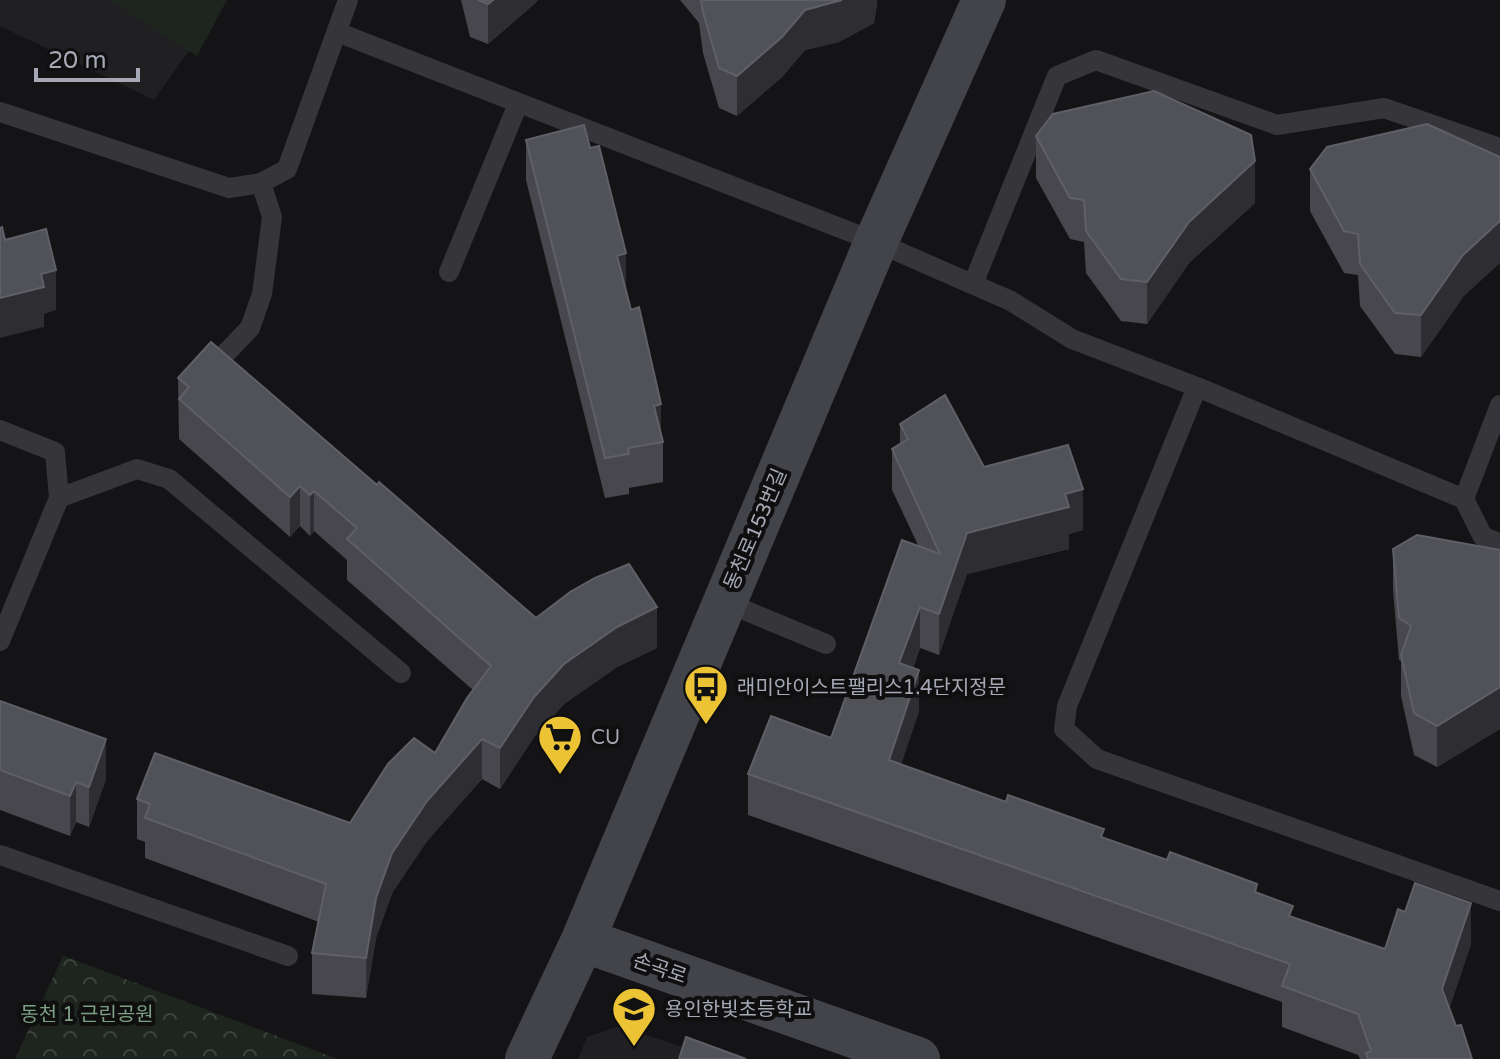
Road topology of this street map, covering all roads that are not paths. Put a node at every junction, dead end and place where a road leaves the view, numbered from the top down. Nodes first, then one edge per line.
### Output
1 (348, 0) edge
2 (984, 0) edge
3 (337, 32) junction
4 (518, 104) junction
5 (0, 112) edge
6 (1500, 148) edge
7 (261, 183) junction
8 (876, 242) junction
9 (449, 272) dead end
10 (973, 284) junction
11 (224, 355) edge
12 (1197, 387) junction
13 (1500, 405) edge
14 (0, 430) edge
15 (59, 498) junction
16 (1464, 499) junction
17 (1500, 543) edge
18 (725, 602) junction
19 (0, 641) edge
20 (826, 644) dead end
21 (401, 673) dead end
22 (0, 855) edge
23 (1500, 901) edge
24 (583, 940) junction
25 (288, 956) dead end
26 (527, 1059) edge
27 (918, 1059) edge

1 - 3 lane
2 - 8 street, 동천로153번길
3 - 4 lane
3 - 7 lane
4 - 8 lane
4 - 9 lane
5 - 7 lane
6 - 10 lane
7 - 11 lane
8 - 10 lane
8 - 18 street, 동천로153번길
10 - 12 lane
12 - 16 lane
12 - 23 lane
13 - 16 lane
14 - 15 lane
15 - 19 lane
15 - 21 lane
16 - 17 lane
18 - 20 lane
18 - 24 street, 동천로153번길
22 - 25 lane
24 - 26 street, 동천로153번길
24 - 27 street, 손곡로

